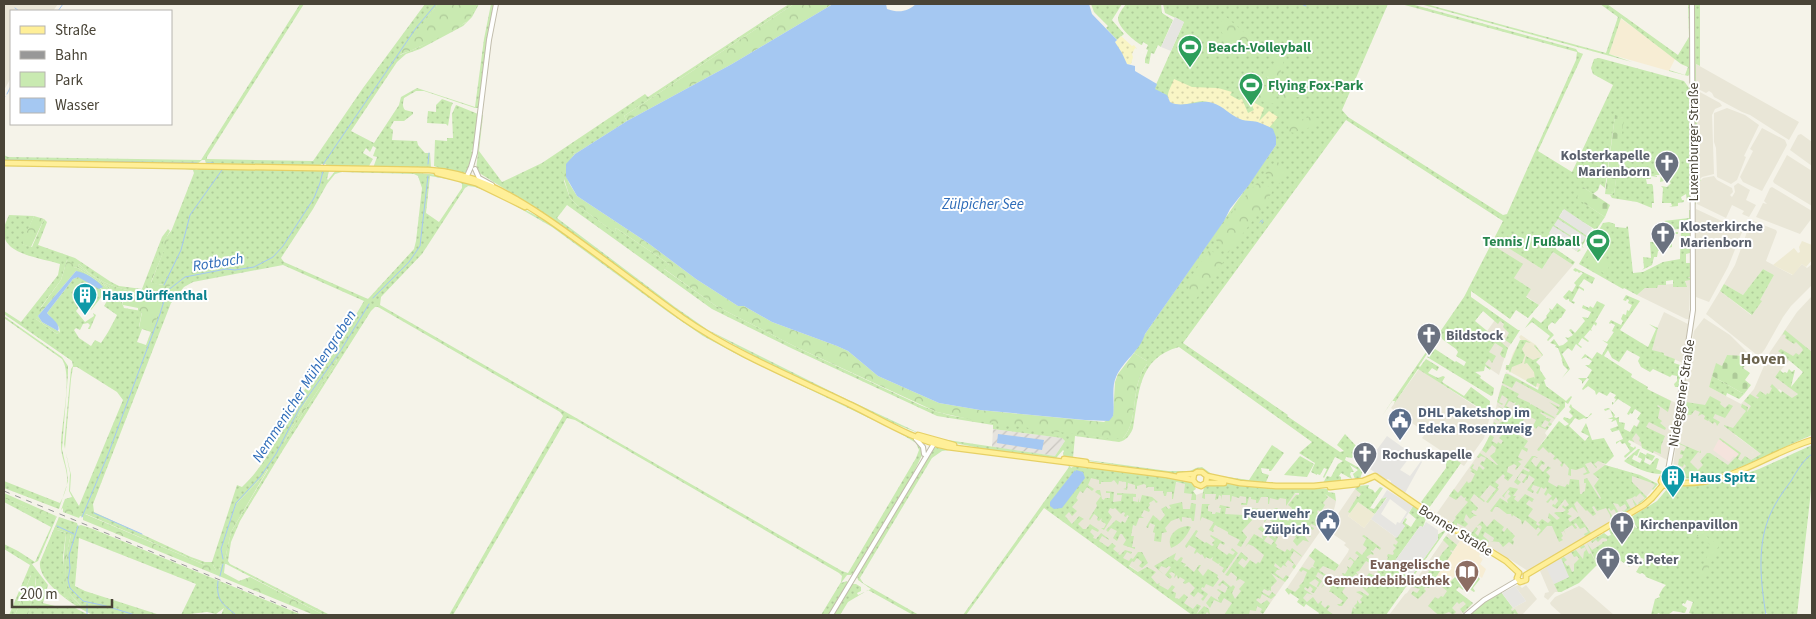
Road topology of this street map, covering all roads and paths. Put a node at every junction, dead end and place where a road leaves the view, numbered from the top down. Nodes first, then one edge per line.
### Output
1 (496, 4) edge
2 (1692, 4) edge
3 (475, 153) junction
4 (4, 163) edge
5 (475, 169) junction
6 (466, 178) junction
7 (472, 180) junction
8 (496, 188) junction
9 (545, 218) junction
10 (1693, 310) joint
11 (880, 419) junction
12 (901, 430) junction
13 (1812, 440) edge
14 (934, 442) junction
15 (924, 454) junction
16 (920, 466) junction
17 (1194, 474) junction
18 (1167, 475) junction
19 (1207, 476) junction
20 (1667, 476) junction
21 (1193, 480) junction
22 (1671, 482) junction
23 (1206, 483) junction
24 (1240, 483) junction
25 (1663, 485) junction
26 (1519, 573) junction
27 (1526, 575) junction
28 (1518, 580) junction
29 (831, 615) edge
30 (1466, 615) edge

1 - 3 street
2 - 10 street, Luxemburger Straße
3 - 5 street
3 - 6 street
4 - 6 main road
5 - 7 street
5 - 8 street
6 - 7 main road
7 - 8 main road
7 - 9 main road
8 - 9 main road
9 - 11 main road
10 - 20 street, Nideggener Straße
11 - 12 main road
11 - 14 main road
12 - 14 main road
12 - 15 street
13 - 22 main road
14 - 15 street
14 - 16 street
14 - 18 main road
15 - 16 street
16 - 29 street
17 - 18 main road
17 - 19 main road
17 - 21 main road
18 - 21 main road
19 - 23 main road
19 - 24 main road, Bonner Straße
20 - 22 main road
20 - 25 main road
21 - 23 main road
22 - 25 main road
23 - 24 main road, Bonner Straße
24 - 26 main road, Bonner Straße
25 - 27 main road
26 - 27 main road
26 - 28 main road
27 - 28 main road
28 - 30 street

